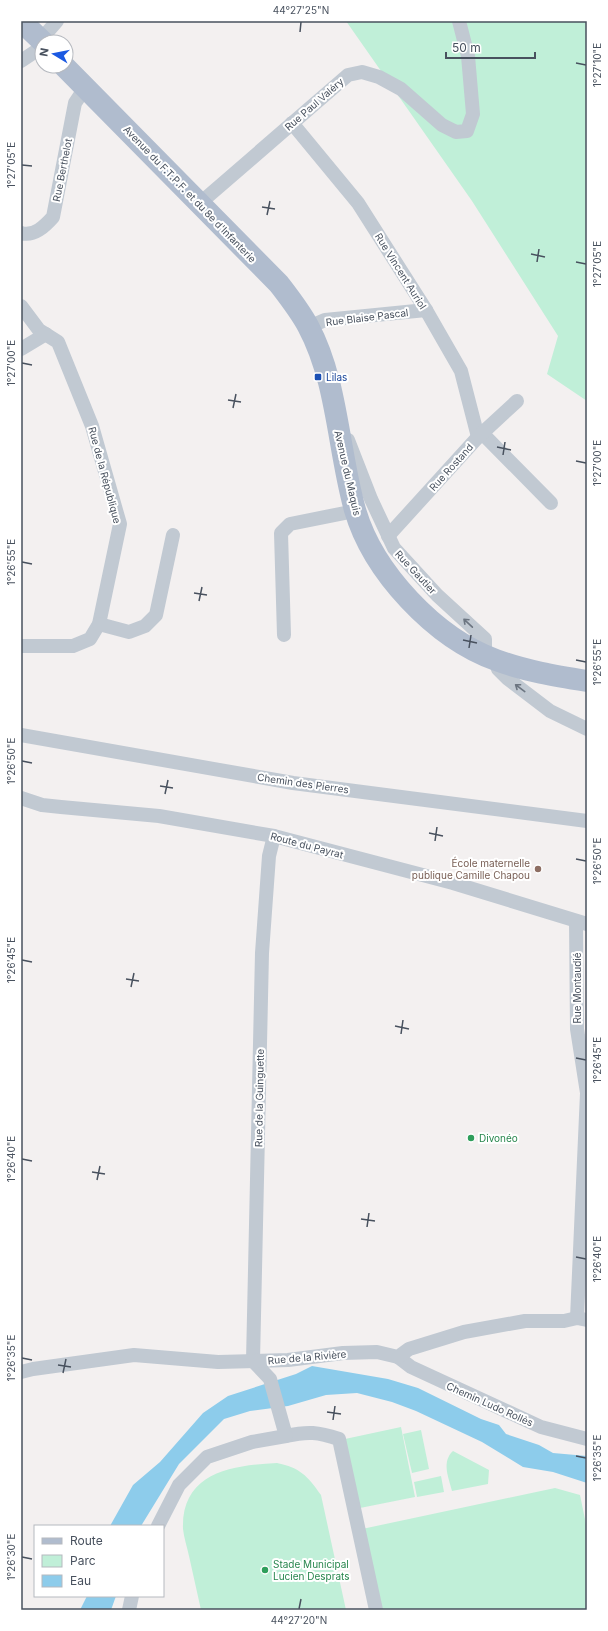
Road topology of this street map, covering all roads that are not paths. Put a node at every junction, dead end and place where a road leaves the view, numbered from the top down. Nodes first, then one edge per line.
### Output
1 (21, 21) edge
2 (57, 21) edge
3 (459, 21) edge
4 (34, 34) edge
5 (46, 34) edge
6 (34, 52) edge
7 (21, 61) edge
8 (72, 74) edge
9 (85, 88) junction
10 (292, 123) junction
11 (199, 204) junction
12 (21, 234) edge
13 (21, 306) edge
14 (426, 310) junction
15 (309, 327) junction
16 (46, 334) junction
17 (21, 350) edge
18 (517, 401) dead end
19 (480, 435) junction
20 (340, 440) junction
21 (552, 502) dead end
22 (355, 511) junction
23 (173, 535) dead end
24 (388, 536) junction
25 (100, 624) junction
26 (284, 635) dead end
27 (21, 646) edge
28 (490, 657) junction
29 (587, 681) edge
30 (587, 729) edge
31 (21, 735) edge
32 (21, 798) edge
33 (587, 821) edge
34 (274, 836) junction
35 (582, 923) edge
36 (582, 1319) edge
37 (398, 1357) junction
38 (253, 1361) junction
39 (21, 1372) edge
40 (286, 1436) junction
41 (587, 1440) edge
42 (159, 1525) edge
43 (132, 1597) edge
44 (129, 1610) edge
45 (376, 1610) edge

1 - 4 main road
2 - 5 street
3 - 10 street, Rue Paul Valéry
6 - 7 street
8 - 9 main road, Avenue du F.T.P.F. et du 8e d'Infanterie
9 - 11 main road, Avenue du F.T.P.F. et du 8e d'Infanterie
9 - 12 street, Rue Berthelot
10 - 11 street, Rue Paul Valéry
10 - 14 street, Rue Vincent Auriol
11 - 15 main road, Avenue du F.T.P.F. et du 8e d'Infanterie
13 - 16 street, Rue de la République
14 - 15 street, Rue Blaise Pascal
14 - 19 street, Rue Vincent Auriol
15 - 20 main road, Avenue du Maquis
16 - 17 street
16 - 25 street, Rue de la République
18 - 19 street, Rue Rostand
19 - 21 street
19 - 24 street, Rue Rostand
20 - 22 main road, Avenue du Maquis
20 - 24 street, Rue Gautier
22 - 26 street
22 - 28 main road, Avenue du Maquis
23 - 25 street
28 -> 24 street, Rue Gautier
25 - 27 street, Rue de la République
28 - 29 main road, Avenue du Maquis
30 -> 28 street
31 - 33 street, Chemin des Pierres
32 - 34 street, Route du Payrat
34 - 35 street, Route du Payrat
34 - 38 street, Rue de la Guinguette
35 - 36 street, Rue Montaudié
36 - 37 street
37 - 38 street, Rue de la Rivière
37 - 41 street, Chemin Ludo Rollès
38 - 39 street, Rue de la Rivière
38 - 40 street
40 - 42 street
40 - 45 street
43 - 44 street

